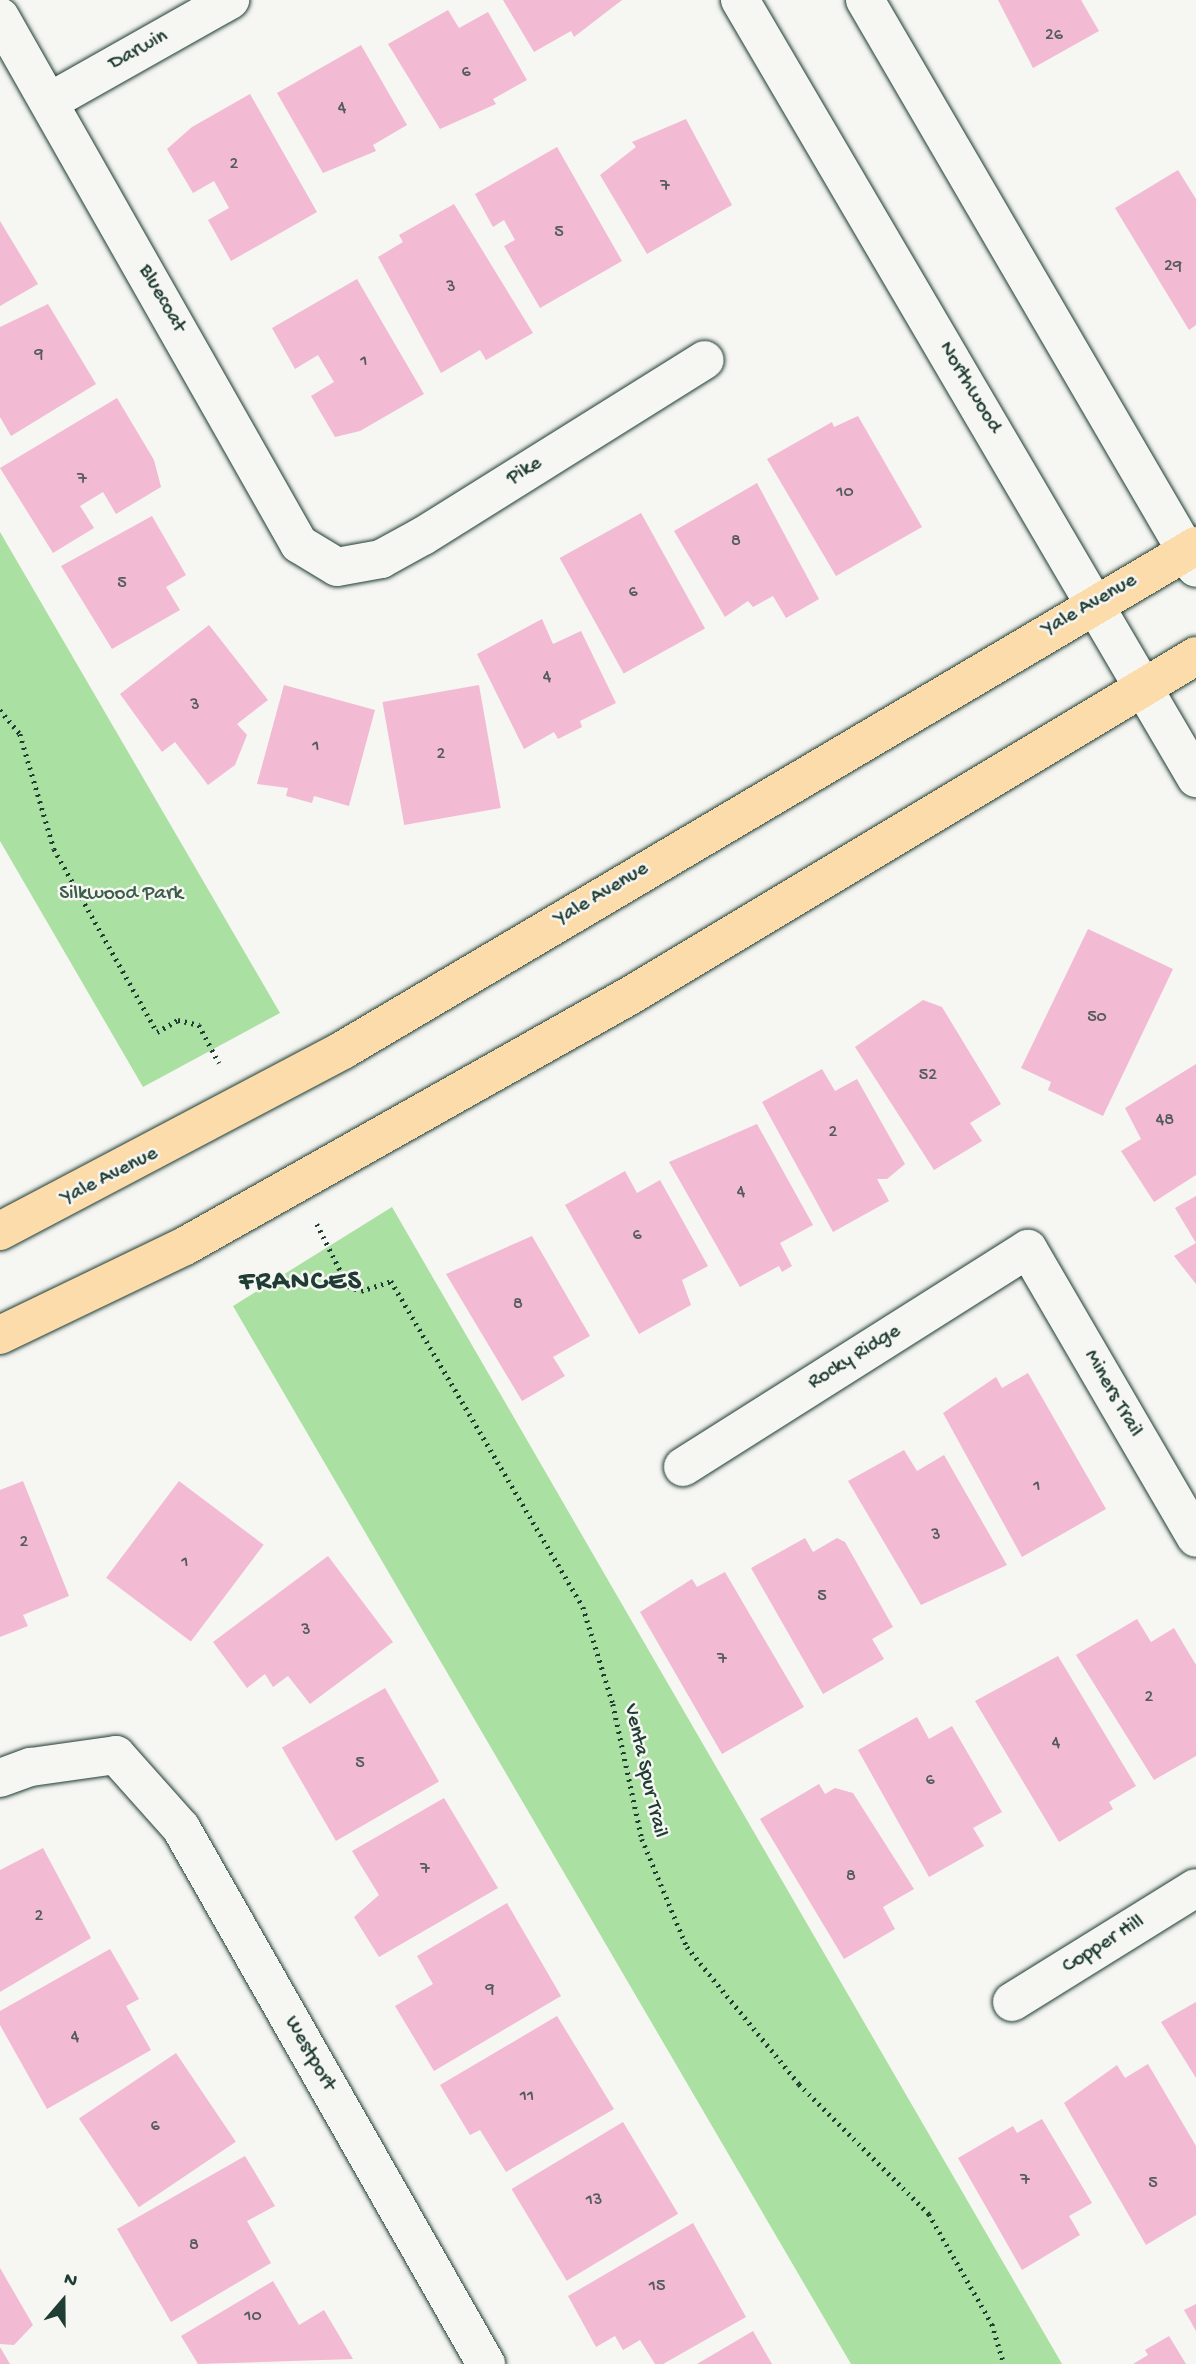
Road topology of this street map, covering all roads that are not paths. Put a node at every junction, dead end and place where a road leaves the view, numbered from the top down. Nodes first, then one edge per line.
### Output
1 (230, 0) edge
2 (740, 0) edge
3 (865, 0) edge
4 (0, 17) edge
5 (49, 102) junction
6 (705, 360) dead end
7 (1193, 555) edge
8 (337, 567) joint
9 (1095, 602) junction
10 (1196, 656) edge
11 (1144, 686) junction
12 (1196, 778) edge
13 (0, 1231) edge
14 (1028, 1250) joint
15 (0, 1335) edge
16 (683, 1467) dead end
17 (1196, 1538) edge
18 (0, 1778) edge
19 (1196, 1888) edge
20 (1012, 2002) dead end
21 (486, 2364) edge

1 - 5 street, Darwin
2 - 9 street, Northwood
3 - 7 street
4 - 5 street, Bluecoat
5 - 8 street, Bluecoat
6 - 8 street, Pike
7 - 9 main road, Yale Avenue
9 - 11 street, Northwood
9 - 13 main road, Yale Avenue
10 - 11 main road
11 - 12 street, Northwood
11 - 15 main road
14 - 16 street, Rocky Ridge
14 - 17 street, Miners Trail
18 - 21 street, Westport
19 - 20 street, Copper Hill

